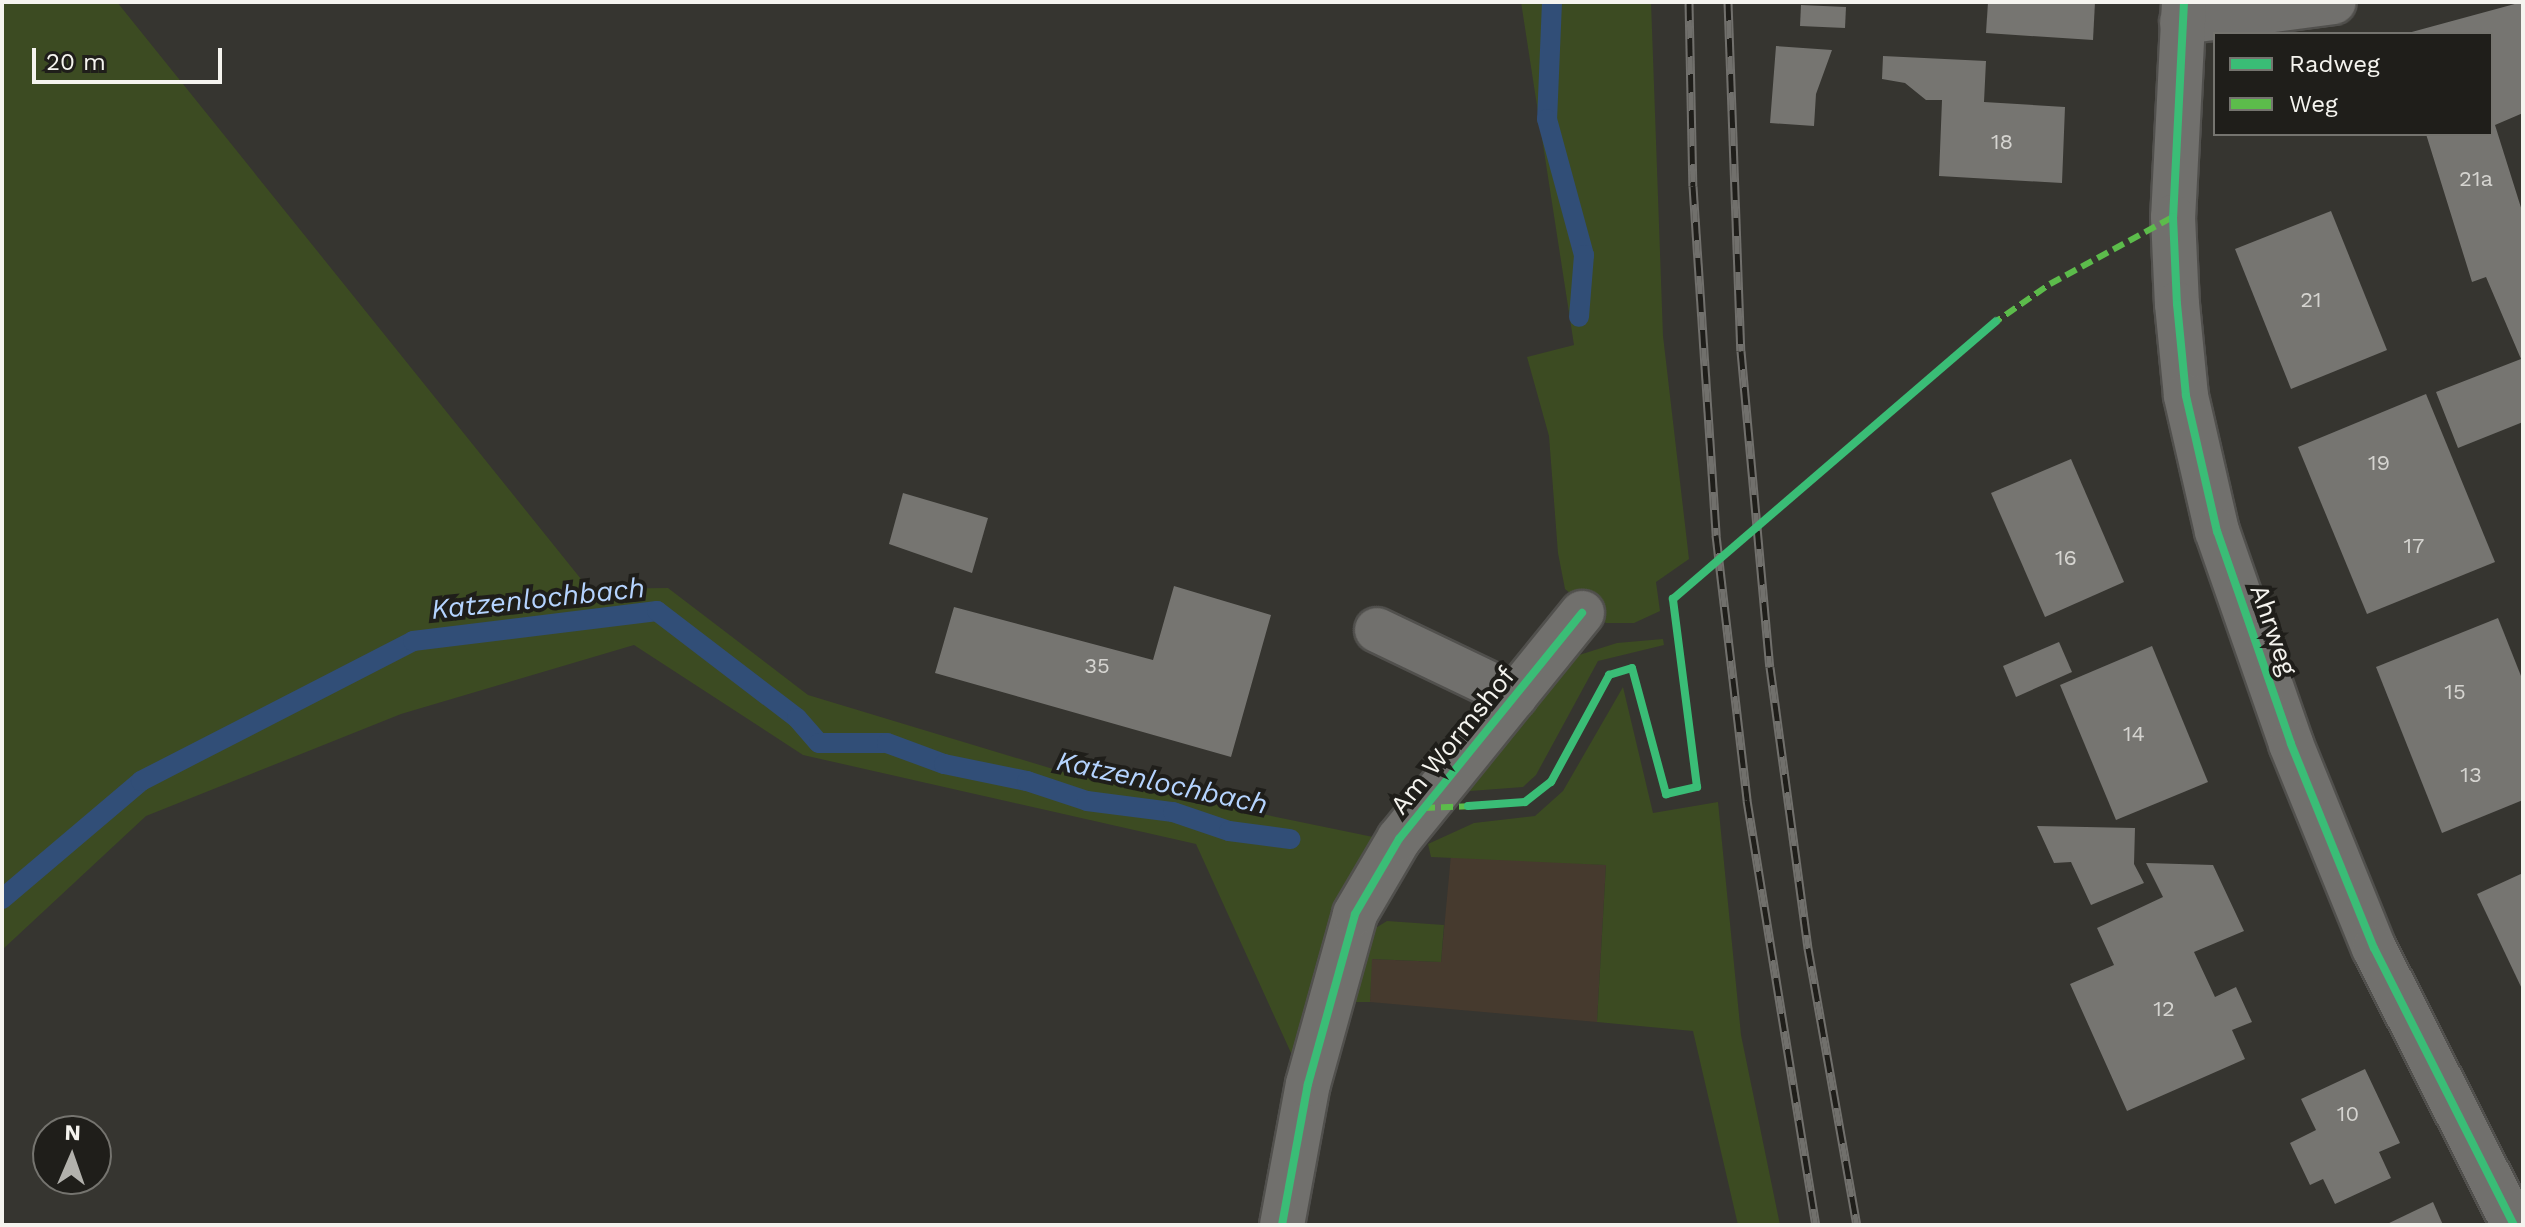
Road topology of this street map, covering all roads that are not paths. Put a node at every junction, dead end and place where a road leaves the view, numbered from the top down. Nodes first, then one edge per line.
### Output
1 (2334, 2) edge
2 (2183, 12) edge
3 (1582, 613) dead end
4 (1377, 630) dead end
5 (1515, 696) junction
6 (1282, 1225) edge
7 (2514, 1225) edge

1 - 2 street
2 - 7 street, Ahrweg
3 - 5 street, Am Wormshof
4 - 5 street, Am Wormshof
5 - 6 street, Am Wormshof

